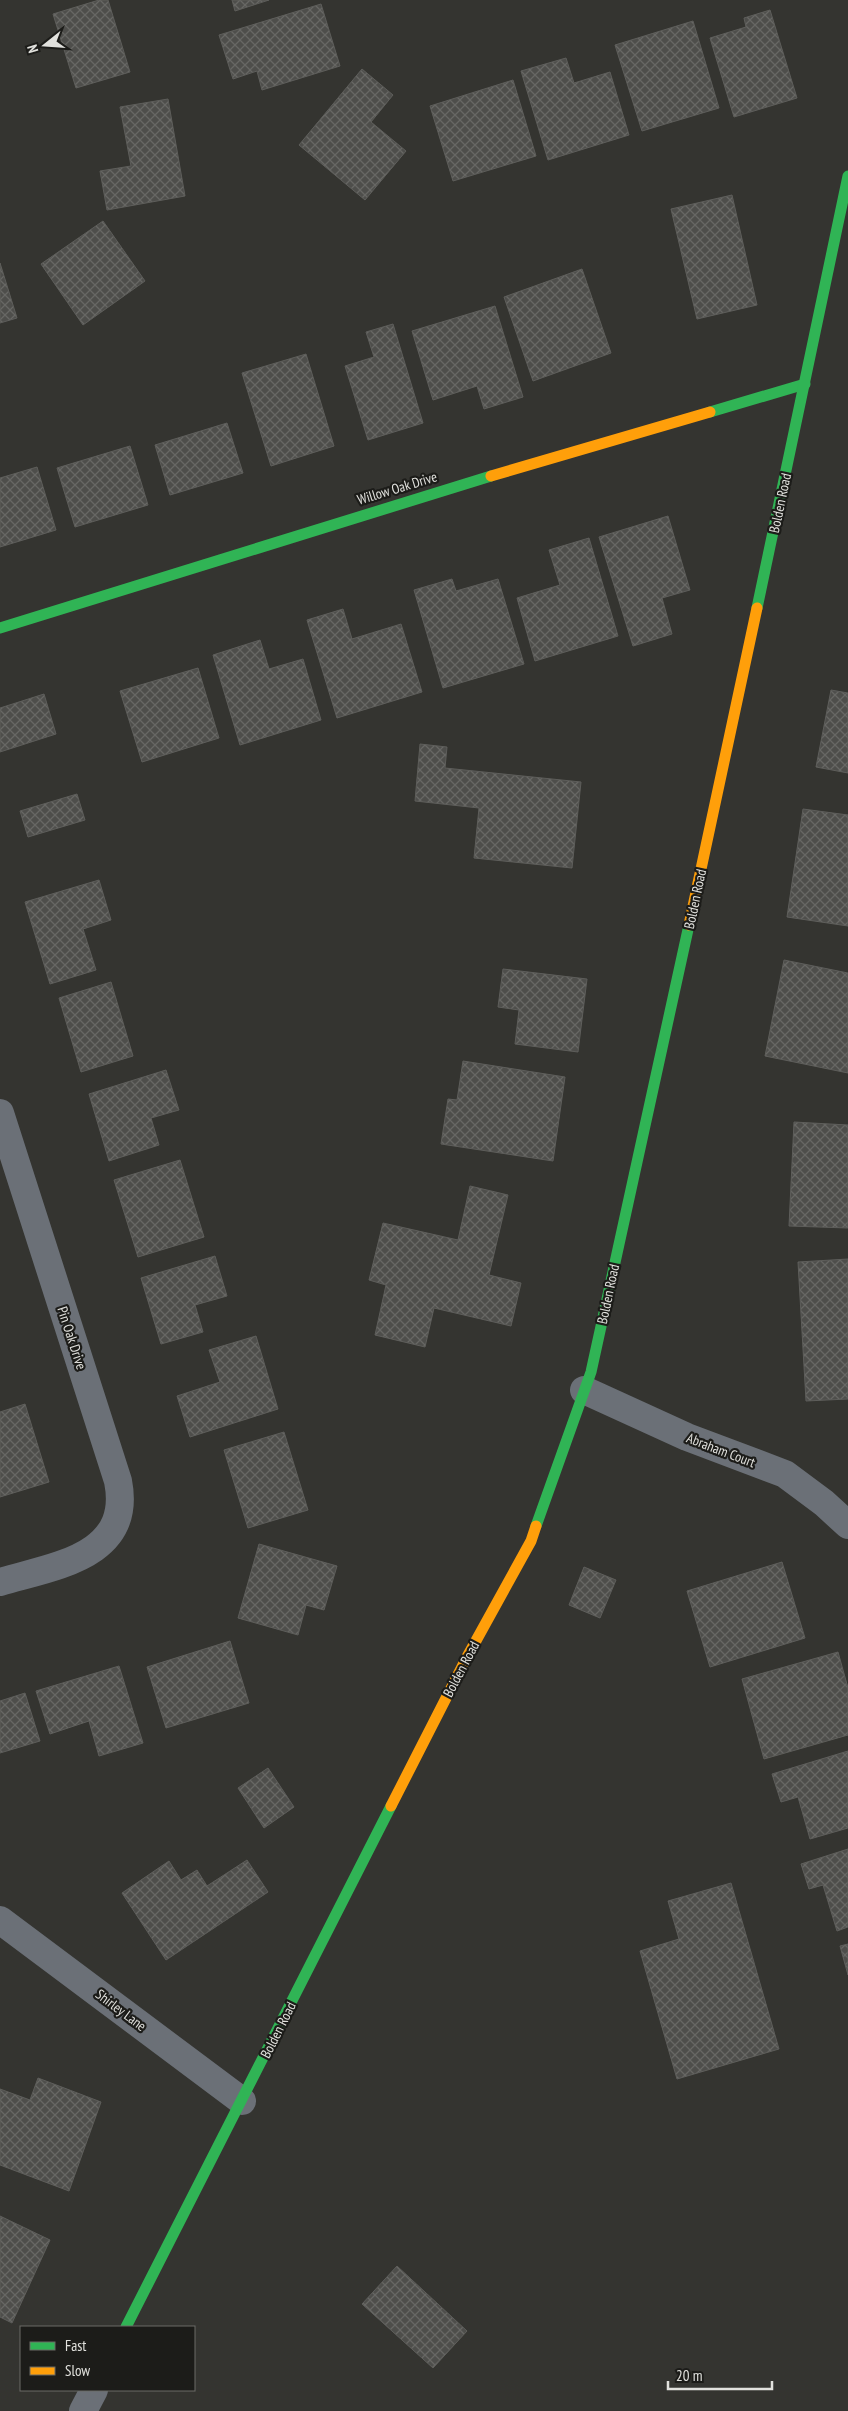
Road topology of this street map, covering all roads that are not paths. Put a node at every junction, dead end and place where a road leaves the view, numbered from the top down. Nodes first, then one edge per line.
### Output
1 (848, 176) edge
2 (806, 384) junction
3 (0, 628) edge
4 (0, 1113) edge
5 (584, 1390) junction
6 (848, 1525) edge
7 (0, 1582) edge
8 (0, 1920) edge
9 (242, 2101) junction
10 (127, 2326) edge
11 (93, 2391) edge
12 (83, 2411) edge

1 - 2 street, Bolden Road
2 - 3 street, Willow Oak Drive
2 - 5 street, Bolden Road
4 - 7 street, Pin Oak Drive
5 - 6 street, Abraham Court
5 - 9 street, Bolden Road
8 - 9 street, Shirley Lane
9 - 10 street, Bolden Road
11 - 12 street

